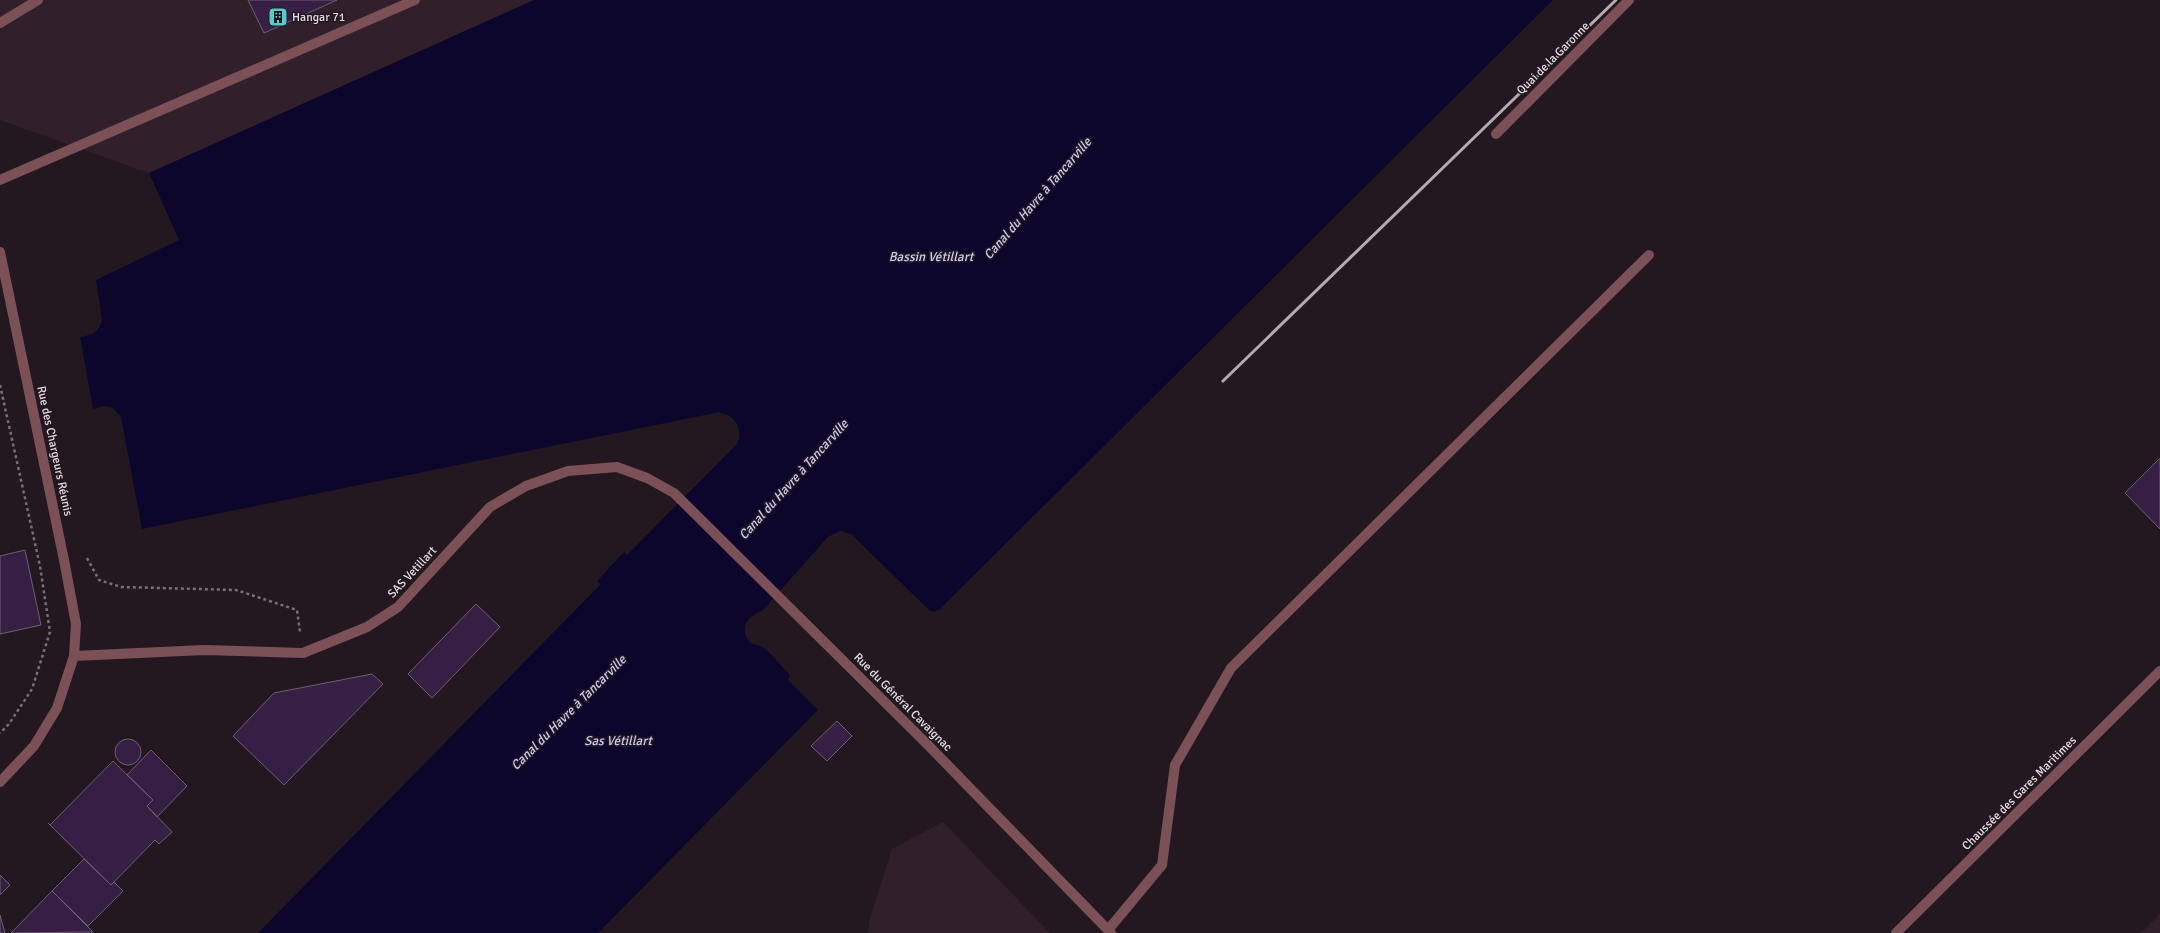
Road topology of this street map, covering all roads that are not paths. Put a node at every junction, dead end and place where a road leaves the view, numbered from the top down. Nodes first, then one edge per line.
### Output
1 (38, 0) edge
2 (415, 0) edge
3 (1629, 0) edge
4 (0, 23) edge
5 (1496, 134) dead end
6 (0, 180) edge
7 (0, 252) edge
8 (1649, 255) dead end
9 (674, 493) joint
10 (74, 656) junction
11 (2160, 671) edge
12 (0, 782) edge
13 (1109, 932) edge
14 (1896, 933) edge

1 - 4 street
2 - 6 street
3 - 5 street, Quai de la Garonne
7 - 10 street, Rue des Chargeurs Réunis
8 - 13 street
9 - 10 street, SAS Vetillart
9 - 13 street, Rue du Général Cavaignac
10 - 12 street, Rue des Chargeurs Réunis
11 - 14 street, Chaussée des Gares Maritimes

